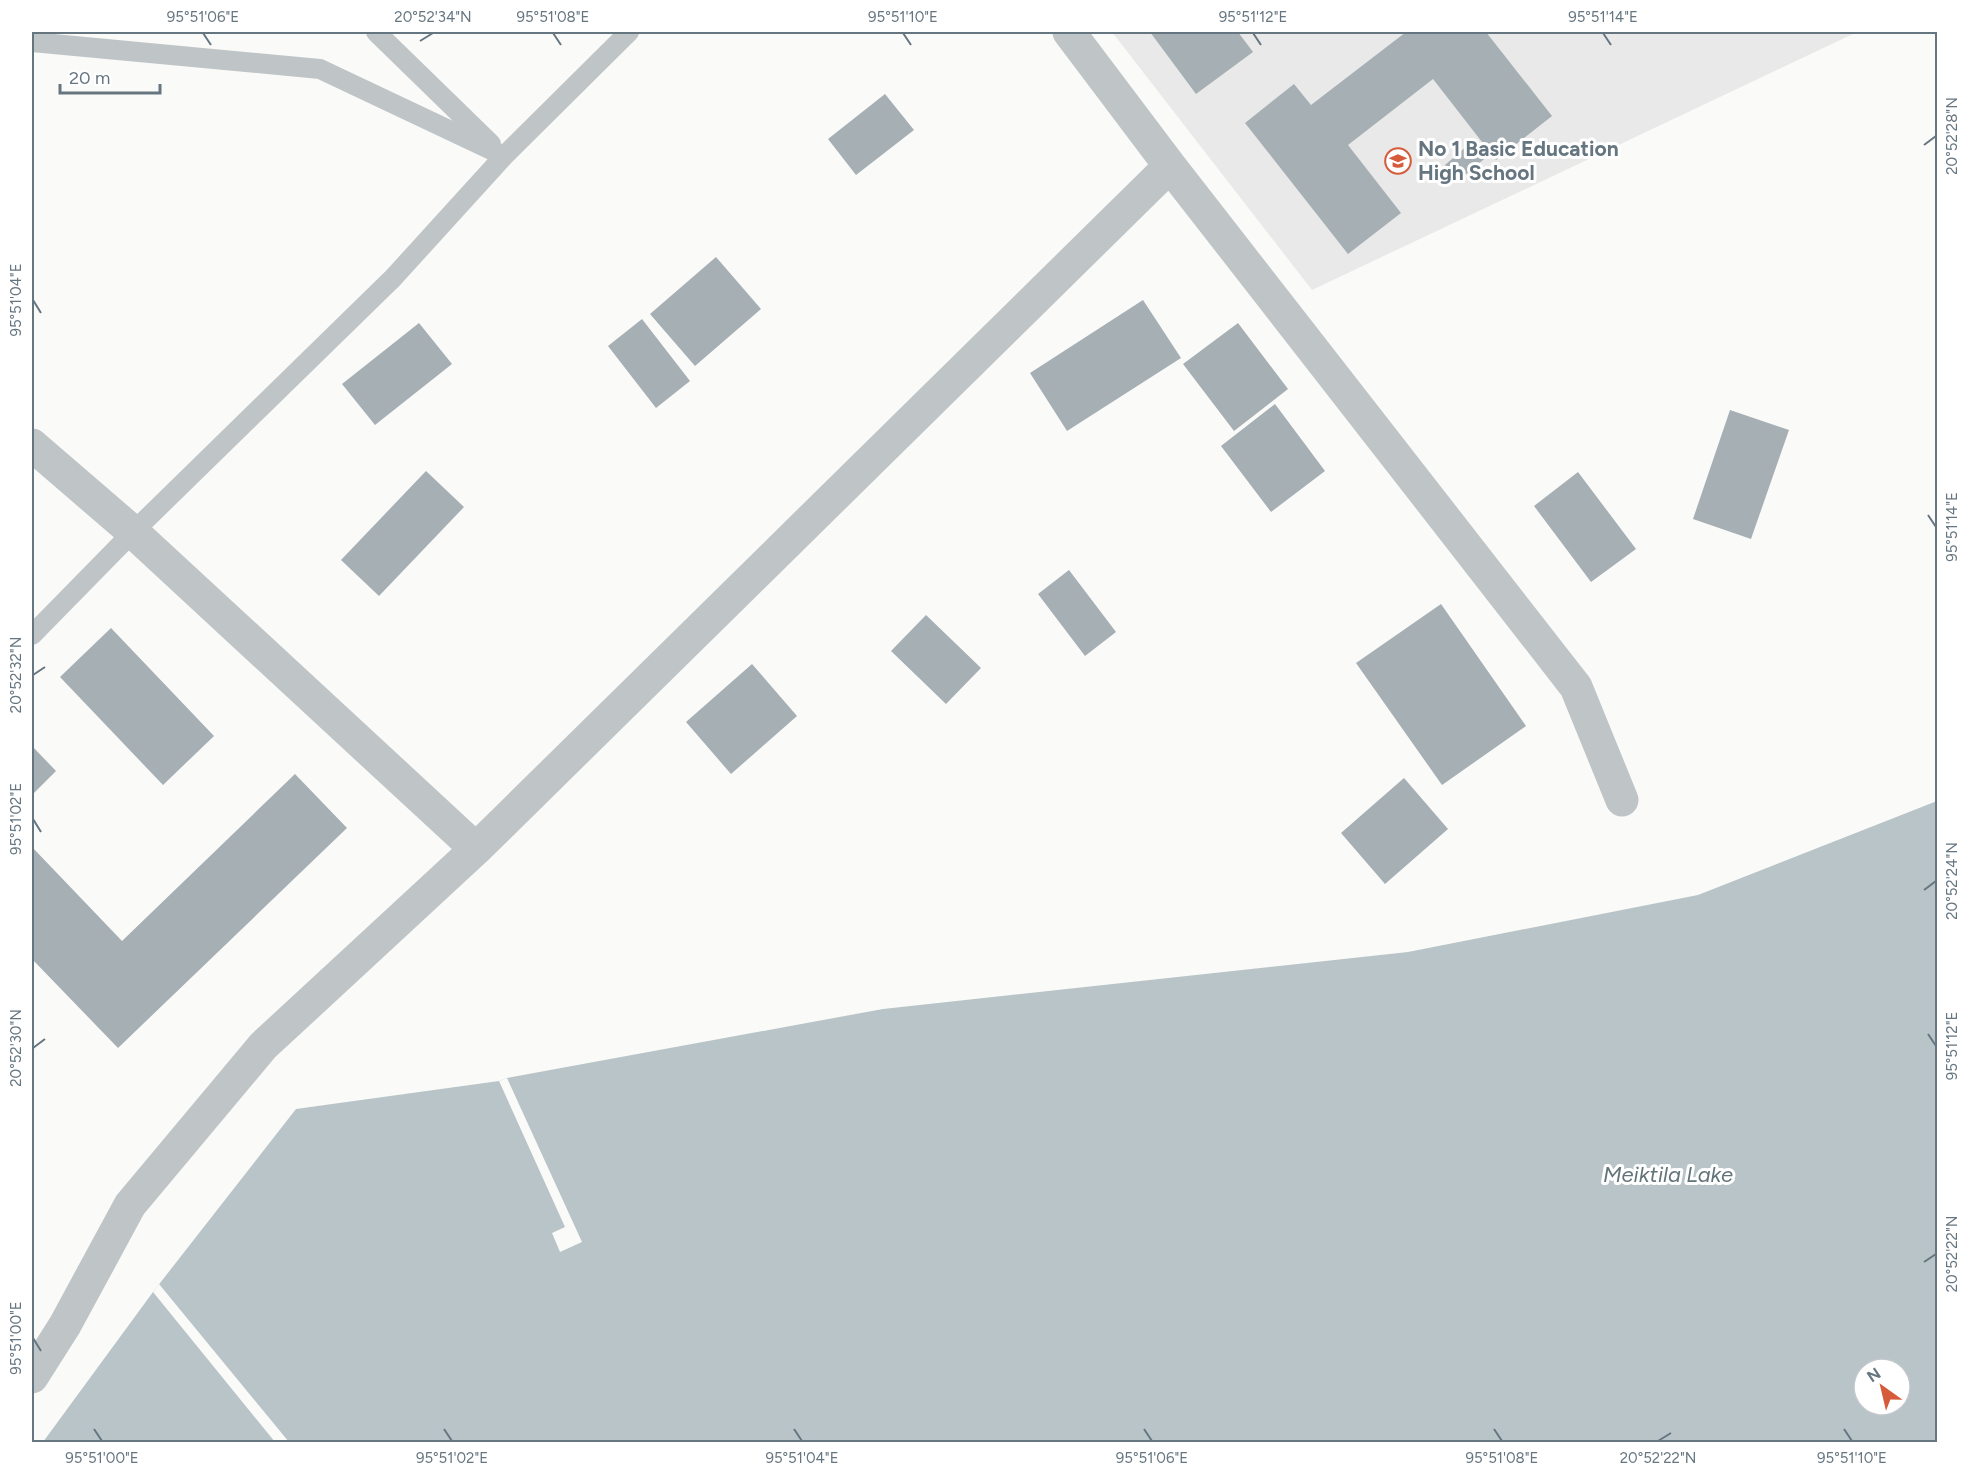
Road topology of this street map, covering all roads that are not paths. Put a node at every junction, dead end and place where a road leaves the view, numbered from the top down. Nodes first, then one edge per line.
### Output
1 (376, 32) edge
2 (629, 32) edge
3 (1069, 32) edge
4 (32, 42) edge
5 (504, 156) junction
6 (1170, 166) junction
7 (32, 445) edge
8 (133, 532) junction
9 (32, 635) edge
10 (1622, 800) dead end
11 (476, 849) junction
12 (32, 1377) edge

1 - 5 lane
2 - 5 lane
3 - 6 street
4 - 5 lane
5 - 8 lane
6 - 10 street
6 - 11 street
7 - 8 street
8 - 9 lane
8 - 11 street
11 - 12 street

